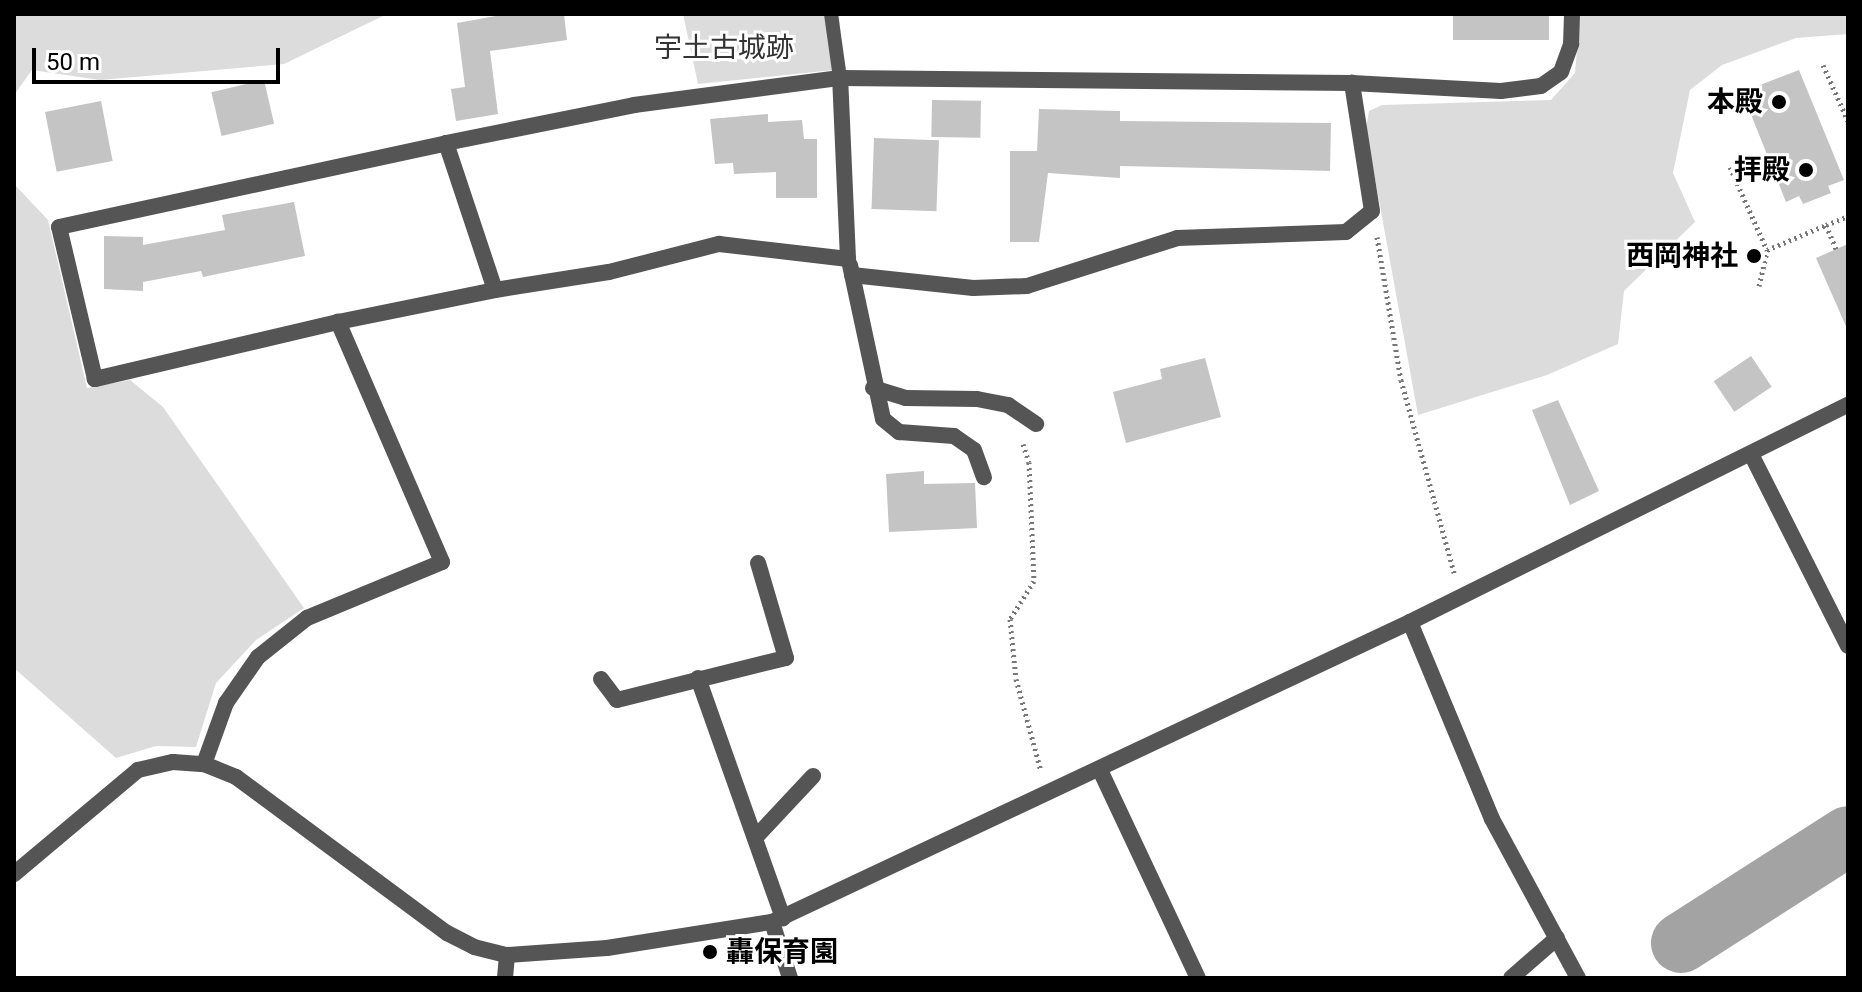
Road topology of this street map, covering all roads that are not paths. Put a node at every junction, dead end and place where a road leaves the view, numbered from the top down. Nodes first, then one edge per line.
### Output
1 (831, 14) edge
2 (1572, 14) edge
3 (840, 78) junction
4 (1352, 83) junction
5 (446, 143) junction
6 (850, 267) junction
7 (495, 290) junction
8 (338, 322) junction
9 (873, 388) junction
10 (1848, 405) edge
11 (1036, 424) dead end
12 (1751, 454) junction
13 (984, 477) dead end
14 (758, 563) dead end
15 (1410, 622) junction
16 (1848, 646) edge
17 (698, 678) junction
18 (601, 679) dead end
19 (204, 764) junction
20 (1100, 770) junction
21 (813, 776) dead end
22 (755, 838) junction
23 (16, 870) edge
24 (777, 920) junction
25 (1557, 938) junction
26 (507, 955) junction
27 (505, 978) edge
28 (790, 978) edge
29 (1198, 978) edge
30 (1511, 978) edge
31 (1578, 978) edge

1 - 3 lane
2 - 4 street
3 - 4 street
3 - 5 street
3 - 6 street
4 - 6 street
5 - 7 street
5 - 8 street
6 - 7 street
6 - 9 street
7 - 8 street
8 - 19 street
9 - 11 street
9 - 13 street
10 - 12 street
12 - 15 street
12 - 16 street
14 - 17 street
15 - 20 street
15 - 25 street
17 - 18 street
17 - 22 street
19 - 23 street
19 - 26 street
20 - 24 street
20 - 29 street
21 - 22 street
22 - 24 street
24 - 26 street
24 - 28 street
25 - 30 street
25 - 31 street
26 - 27 street

